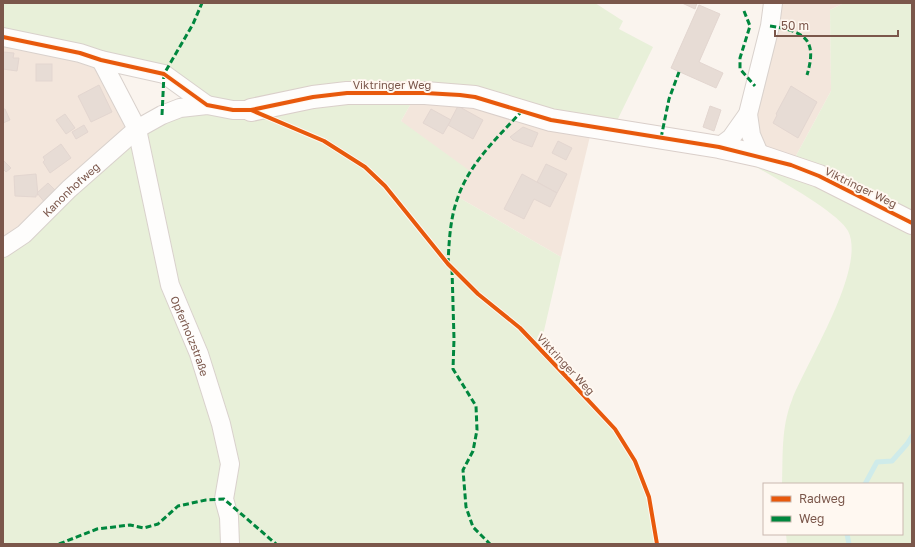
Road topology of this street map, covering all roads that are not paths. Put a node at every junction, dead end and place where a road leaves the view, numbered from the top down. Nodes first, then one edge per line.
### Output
1 (773, 3) edge
2 (3, 37) edge
3 (101, 60) junction
4 (207, 105) junction
5 (252, 110) joint
6 (748, 114) junction
7 (137, 129) junction
8 (719, 147) junction
9 (760, 156) junction
10 (912, 223) edge
11 (3, 248) edge
12 (230, 544) edge

1 - 6 street
2 - 3 street, Kanonhofweg
3 - 4 street, Kanonhofweg
3 - 7 street
4 - 5 street, Kanonhofweg
4 - 7 street, Kanonhofweg
5 - 8 street, Viktringer Weg
6 - 8 street
6 - 9 street
7 - 11 street, Kanonhofweg
7 - 12 street, Opferholzstraße
8 - 9 street, Viktringer Weg
9 - 10 street, Viktringer Weg

